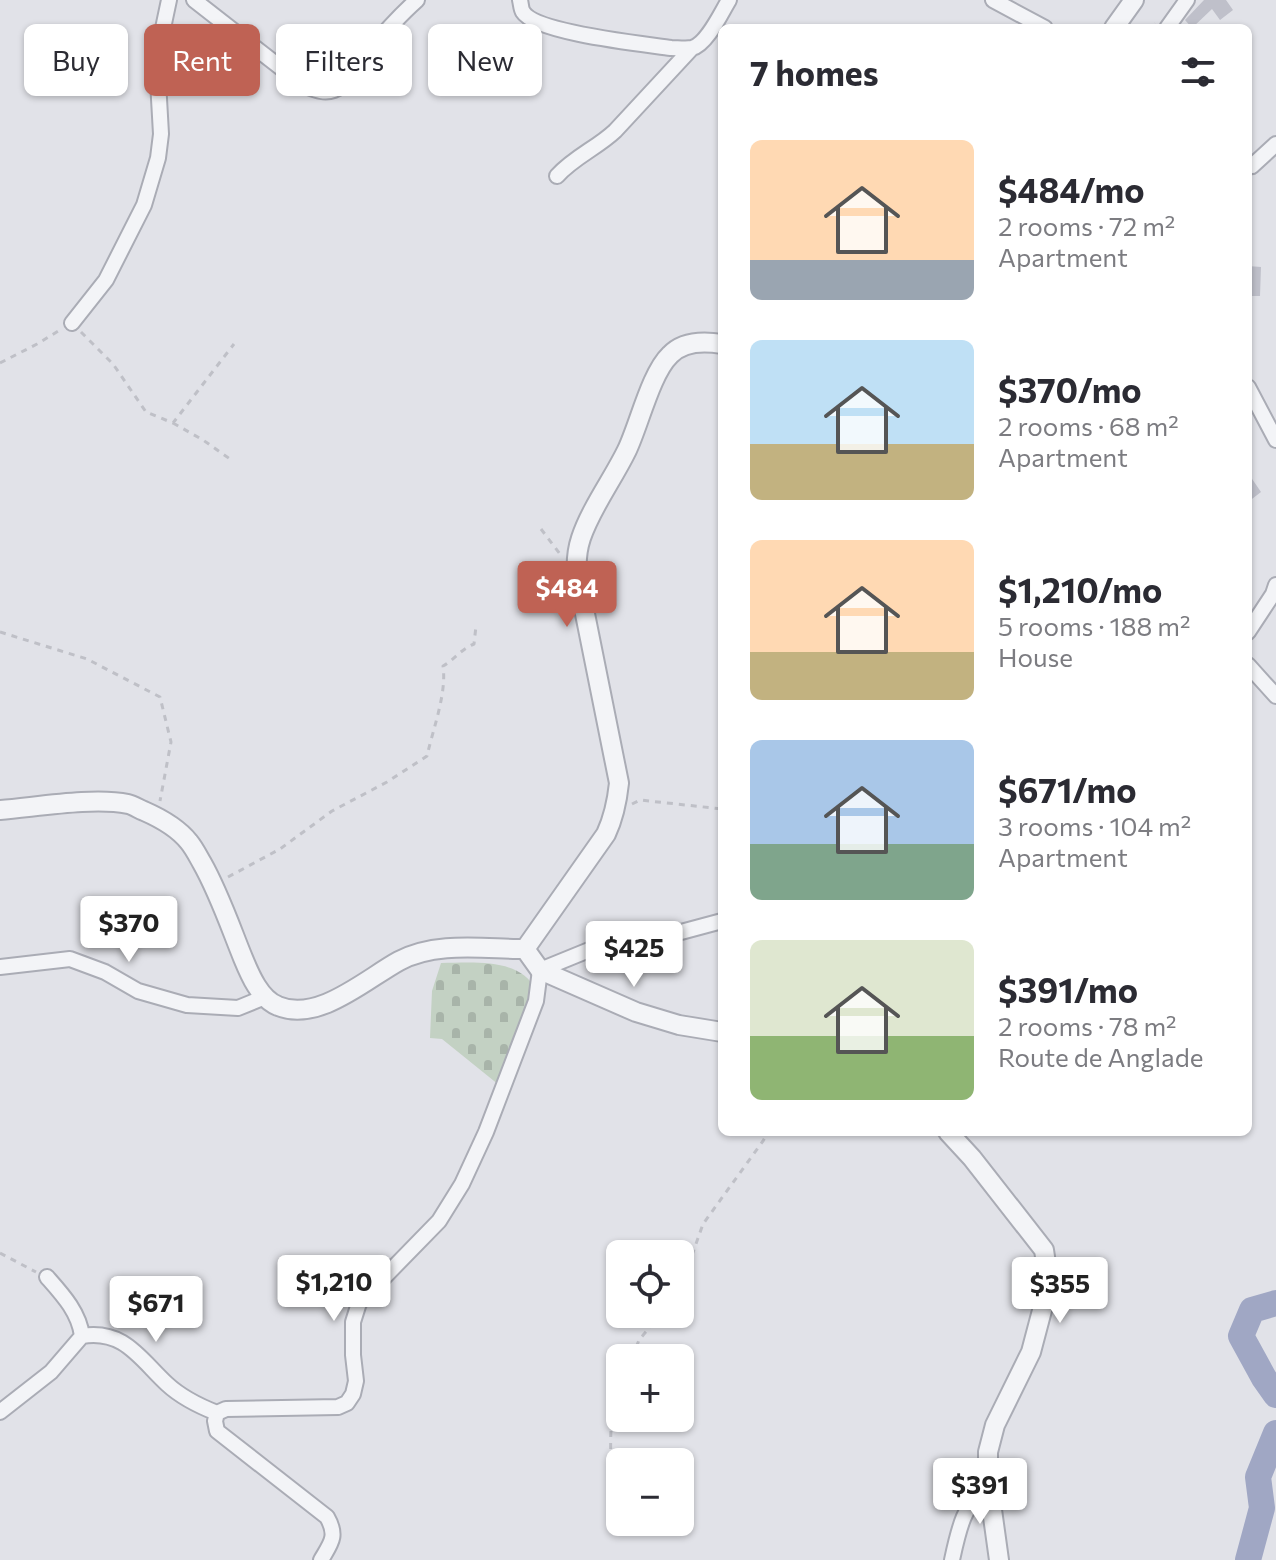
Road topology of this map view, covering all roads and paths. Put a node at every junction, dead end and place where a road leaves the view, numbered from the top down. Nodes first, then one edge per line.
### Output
1 (169, 0) edge
2 (194, 0) edge
3 (417, 0) edge
4 (520, 0) edge
5 (729, 0) edge
6 (993, 0) edge
7 (1134, 0) edge
8 (1187, 0) edge
9 (1038, 24) edge
10 (1117, 24) edge
11 (1170, 24) edge
12 (692, 48) junction
13 (1276, 144) edge
14 (1252, 166) edge
15 (557, 176) dead end
16 (72, 323) junction
17 (718, 343) edge
18 (234, 344) dead end
19 (0, 363) edge
20 (1252, 395) edge
21 (173, 423) junction
22 (1276, 440) edge
23 (230, 459) dead end
24 (541, 529) dead end
25 (576, 566) junction
26 (1276, 585) edge
27 (476, 626) dead end
28 (1252, 626) edge
29 (0, 632) edge
30 (1252, 669) edge
31 (1276, 696) edge
32 (616, 805) junction
33 (718, 809) edge
34 (0, 810) edge
35 (157, 817) junction
36 (214, 885) junction
37 (718, 922) edge
38 (525, 949) junction
39 (0, 967) edge
40 (540, 970) junction
41 (265, 997) junction
42 (718, 1031) edge
43 (766, 1136) edge
44 (952, 1136) edge
45 (694, 1249) edge
46 (0, 1253) edge
47 (47, 1277) joint
48 (649, 1328) edge
49 (82, 1336) junction
50 (637, 1344) edge
51 (0, 1412) edge
52 (217, 1413) junction
53 (988, 1481) junction
54 (321, 1560) edge
55 (952, 1560) edge
56 (999, 1560) edge

1 - 16 street
2 - 3 street
4 - 12 street
5 - 12 street
6 - 9 street
7 - 10 street
8 - 11 street
12 - 15 street
13 - 14 street
16 - 19 path
16 - 21 path
17 - 25 street
18 - 21 path
20 - 22 street
21 - 23 path
24 - 25 path
25 - 32 street
26 - 28 street
27 - 36 path
29 - 35 path
30 - 31 street
32 - 33 path
32 - 38 street
34 - 35 street
35 - 36 street
36 - 41 street
37 - 40 street
38 - 40 street
38 - 41 street
39 - 41 street
40 - 42 street
40 - 52 street
43 - 45 path
44 - 53 street
46 - 47 path
47 - 49 street
48 - 50 path
49 - 51 street
49 - 52 street
52 - 54 street
53 - 55 street
53 - 56 street

